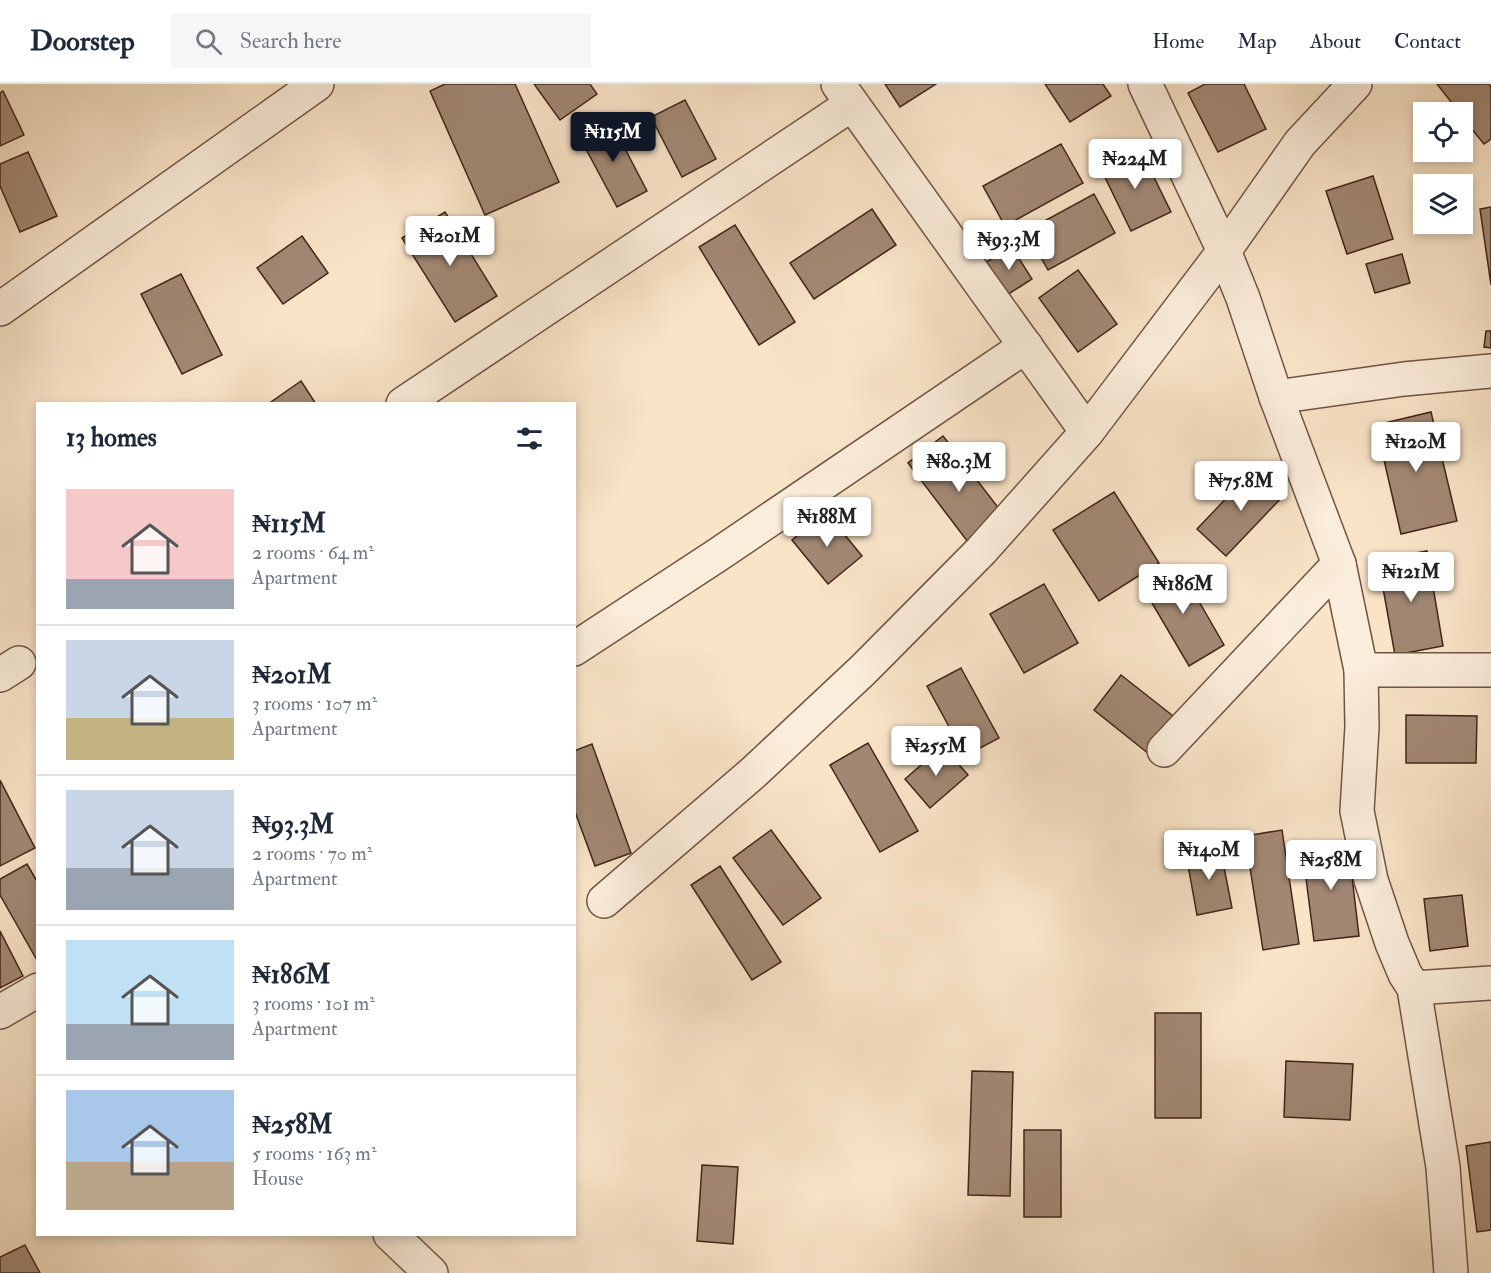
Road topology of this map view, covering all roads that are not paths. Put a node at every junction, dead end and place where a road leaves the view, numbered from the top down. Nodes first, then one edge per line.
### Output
1 (317, 84) edge
2 (1145, 84) edge
3 (1355, 84) edge
4 (845, 94) edge
5 (1224, 251) junction
6 (0, 309) edge
7 (1026, 346) junction
8 (1491, 371) edge
9 (1276, 397) junction
10 (406, 402) edge
11 (1087, 432) junction
12 (1339, 564) junction
13 (576, 648) edge
14 (1361, 670) junction
15 (1491, 670) edge
16 (1164, 750) dead end
17 (604, 901) dead end
18 (1491, 983) edge
19 (1414, 988) junction
20 (36, 991) edge
21 (0, 1012) edge
22 (392, 1236) edge
23 (430, 1273) edge
24 (1451, 1273) edge

1 - 6 street
2 - 5 street
3 - 5 street
4 - 7 street
4 - 10 street
5 - 9 street
5 - 11 street
7 - 11 street
7 - 13 street
8 - 9 street
9 - 12 street
11 - 17 street
12 - 14 street
12 - 16 street
14 - 15 street
14 - 19 street
18 - 19 street
19 - 24 street
20 - 21 street
22 - 23 street

